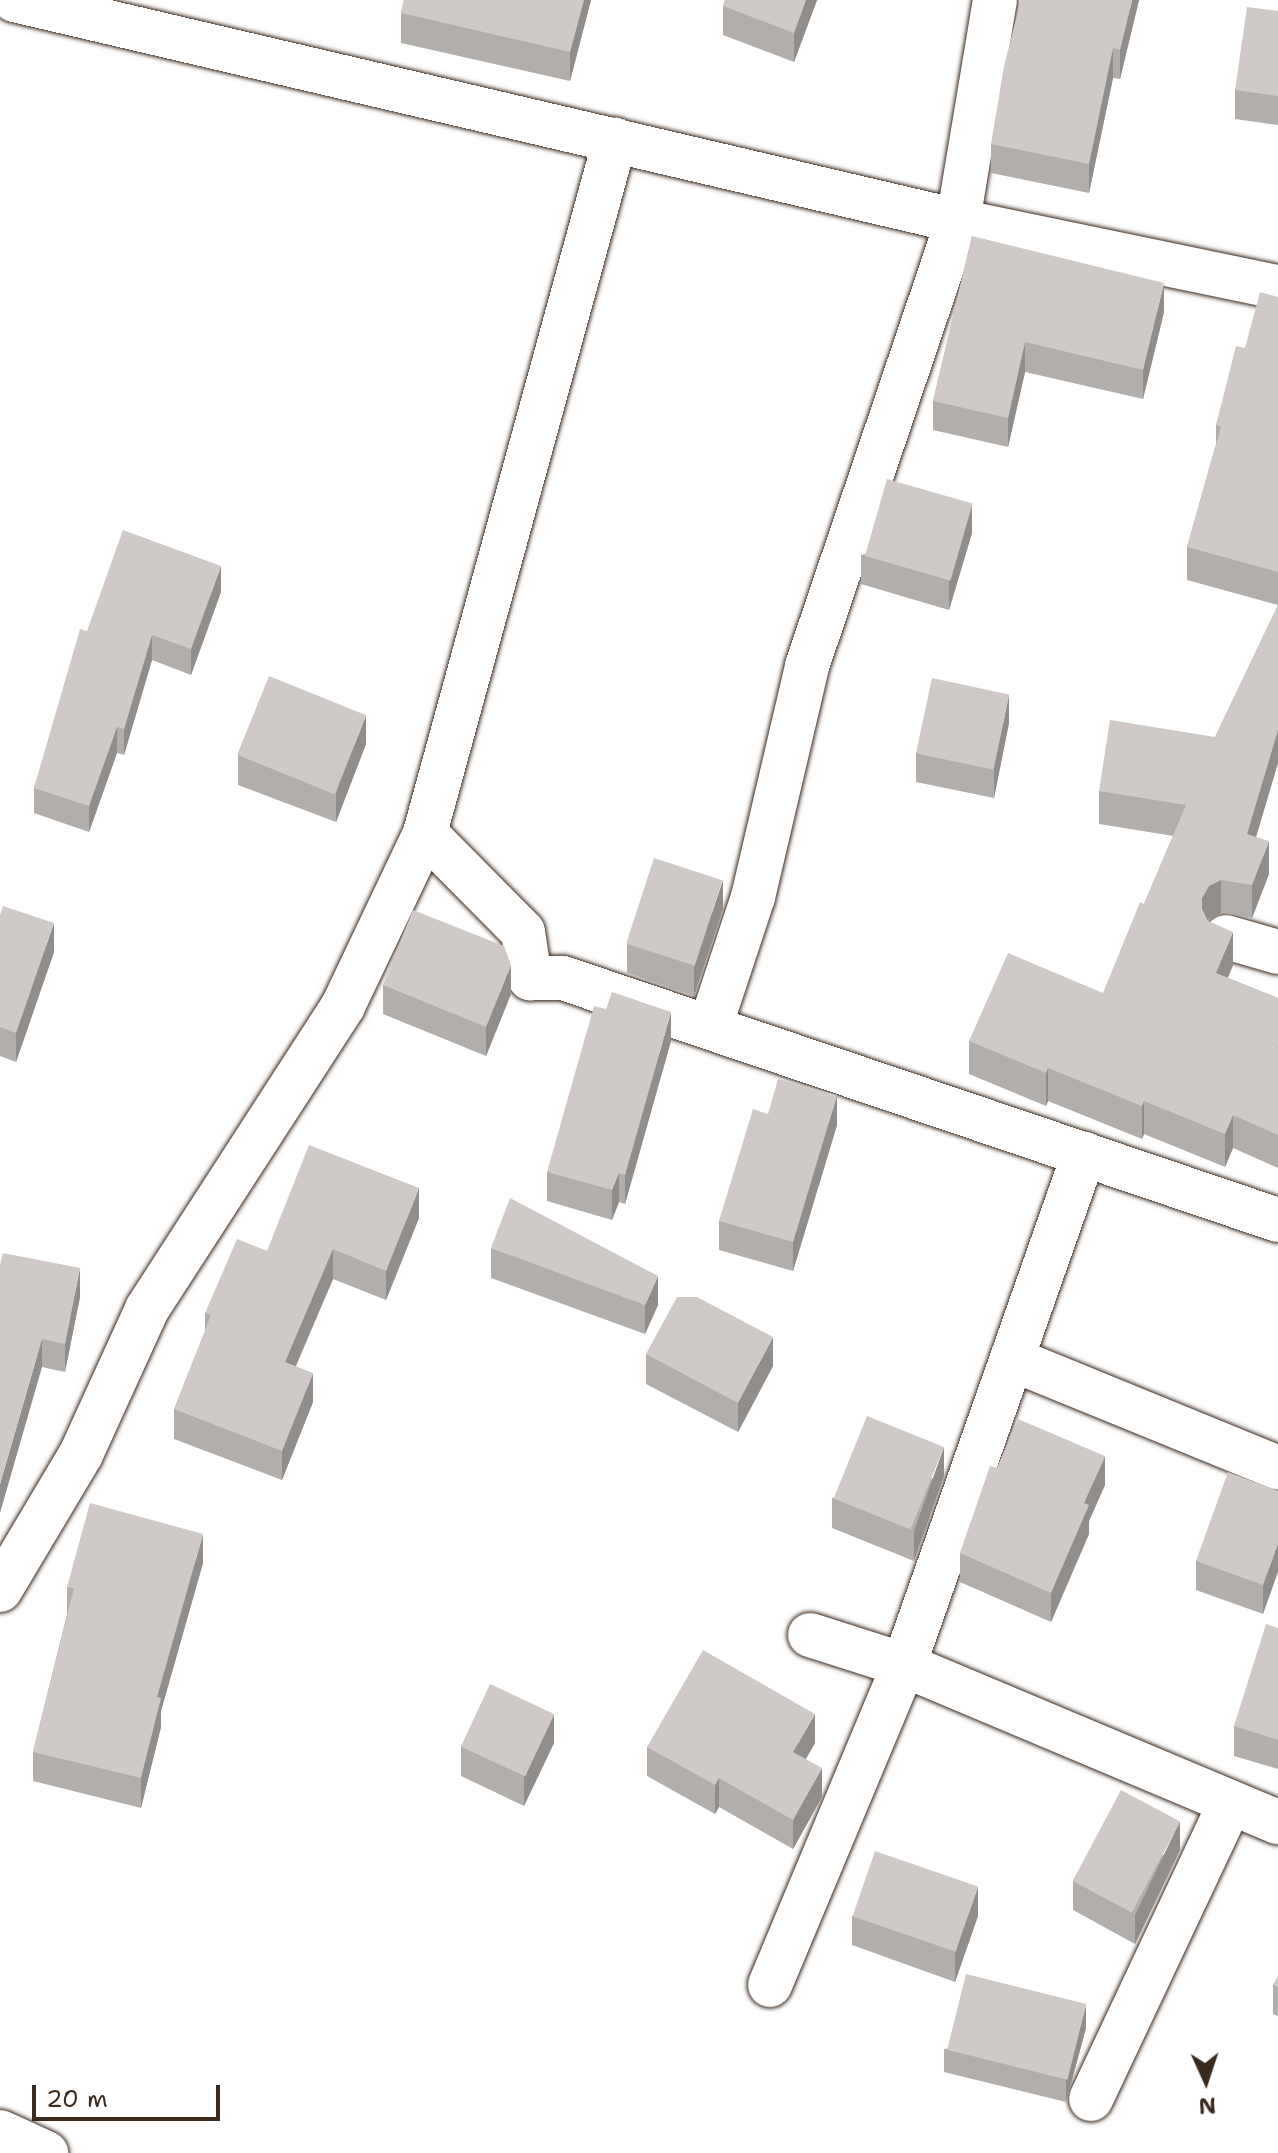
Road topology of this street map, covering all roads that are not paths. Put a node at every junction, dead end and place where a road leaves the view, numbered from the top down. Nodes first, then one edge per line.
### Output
1 (14, 0) edge
2 (995, 0) edge
3 (615, 140) junction
4 (958, 221) junction
5 (1278, 287) edge
6 (425, 833) junction
7 (1226, 937) edge
8 (1278, 952) edge
9 (710, 1027) junction
10 (1084, 1154) junction
11 (1278, 1220) edge
12 (1014, 1360) junction
13 (1278, 1468) edge
14 (0, 1590) edge
15 (810, 1635) dead end
16 (904, 1665) junction
17 (1230, 1803) junction
18 (1278, 1822) edge
19 (770, 1985) dead end
20 (1091, 2099) dead end
21 (0, 2132) edge
22 (46, 2153) edge

1 - 3 street
2 - 4 street
3 - 4 street
3 - 6 street
4 - 5 street
4 - 9 street
6 - 9 street
6 - 14 street
7 - 8 street
9 - 10 street
10 - 11 street
10 - 12 street
12 - 13 street
12 - 16 street
15 - 16 street
16 - 17 street
16 - 19 street
17 - 18 street
17 - 20 street
21 - 22 street

